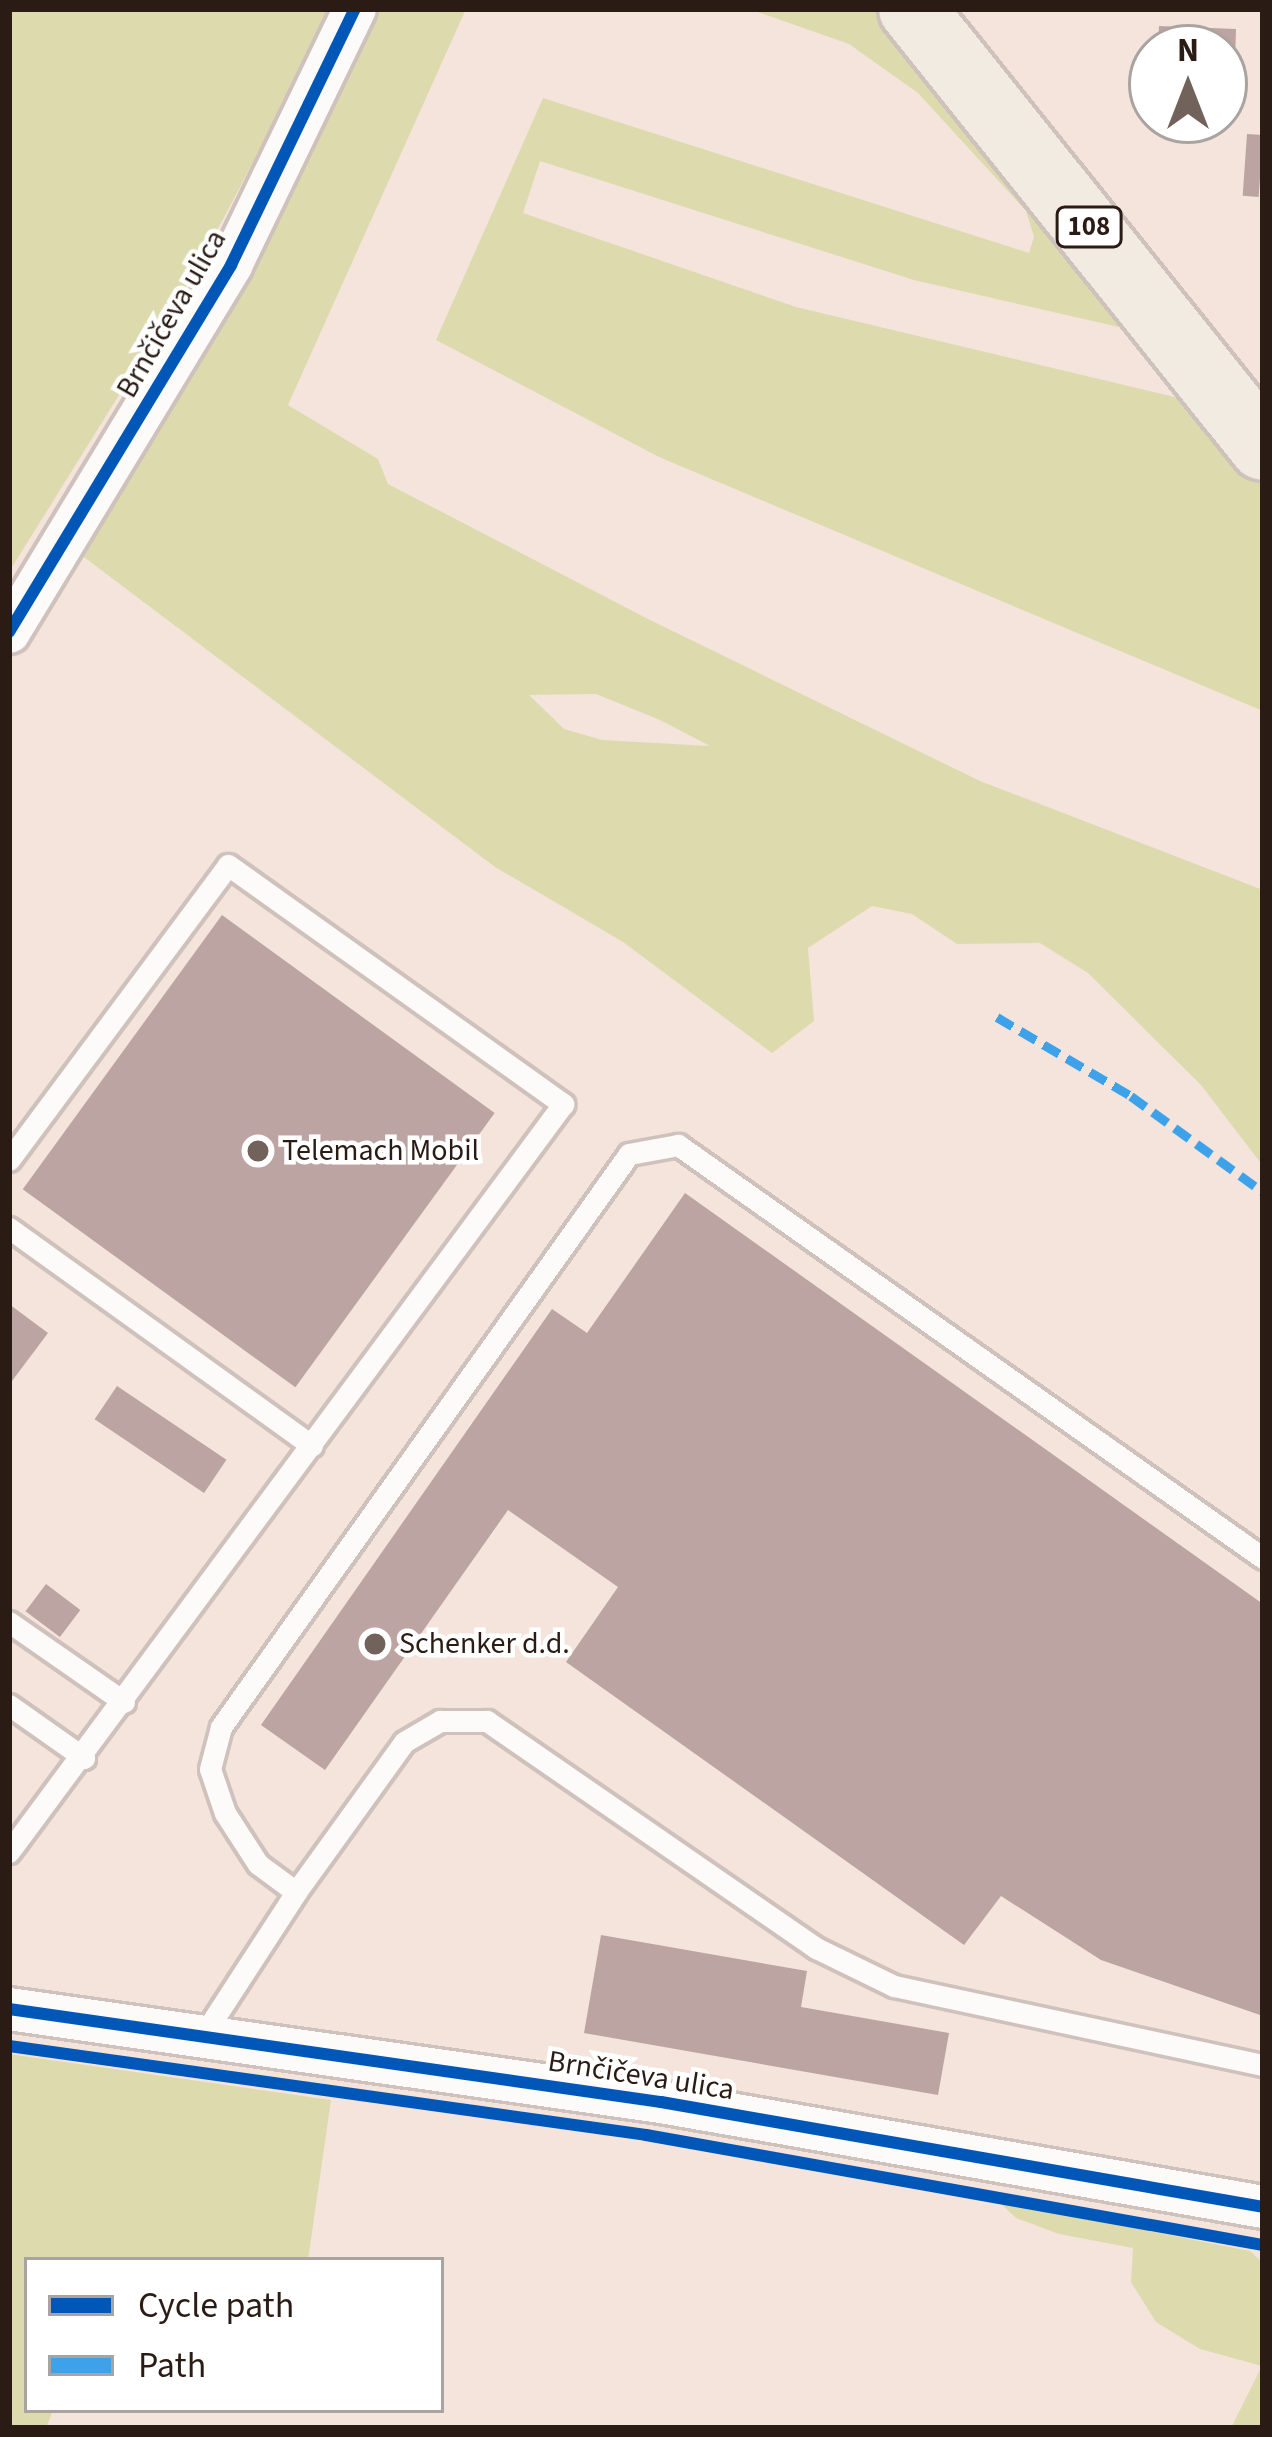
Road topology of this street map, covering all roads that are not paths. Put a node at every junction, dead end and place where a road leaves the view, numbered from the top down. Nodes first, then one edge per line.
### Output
1 (356, 9) edge
2 (912, 9) edge
3 (1263, 447) edge
4 (9, 632) edge
5 (9, 1160) edge
6 (9, 1228) edge
7 (312, 1446) junction
8 (1263, 1558) edge
9 (9, 1622) edge
10 (124, 1702) junction
11 (9, 1705) edge
12 (84, 1758) junction
13 (9, 1852) edge
14 (296, 1892) junction
15 (9, 2009) edge
16 (202, 2037) junction
17 (1263, 2065) edge
18 (1263, 2207) edge

1 - 4 street, Brnčičeva ulica
2 - 3 main road, 108
5 - 7 lane
6 - 7 lane
7 - 10 lane
8 - 14 lane
9 - 10 lane
10 - 12 lane
11 - 12 lane
12 - 13 lane
14 - 16 lane
14 - 17 lane
15 - 16 street, Brnčičeva ulica
16 - 18 street, Brnčičeva ulica

